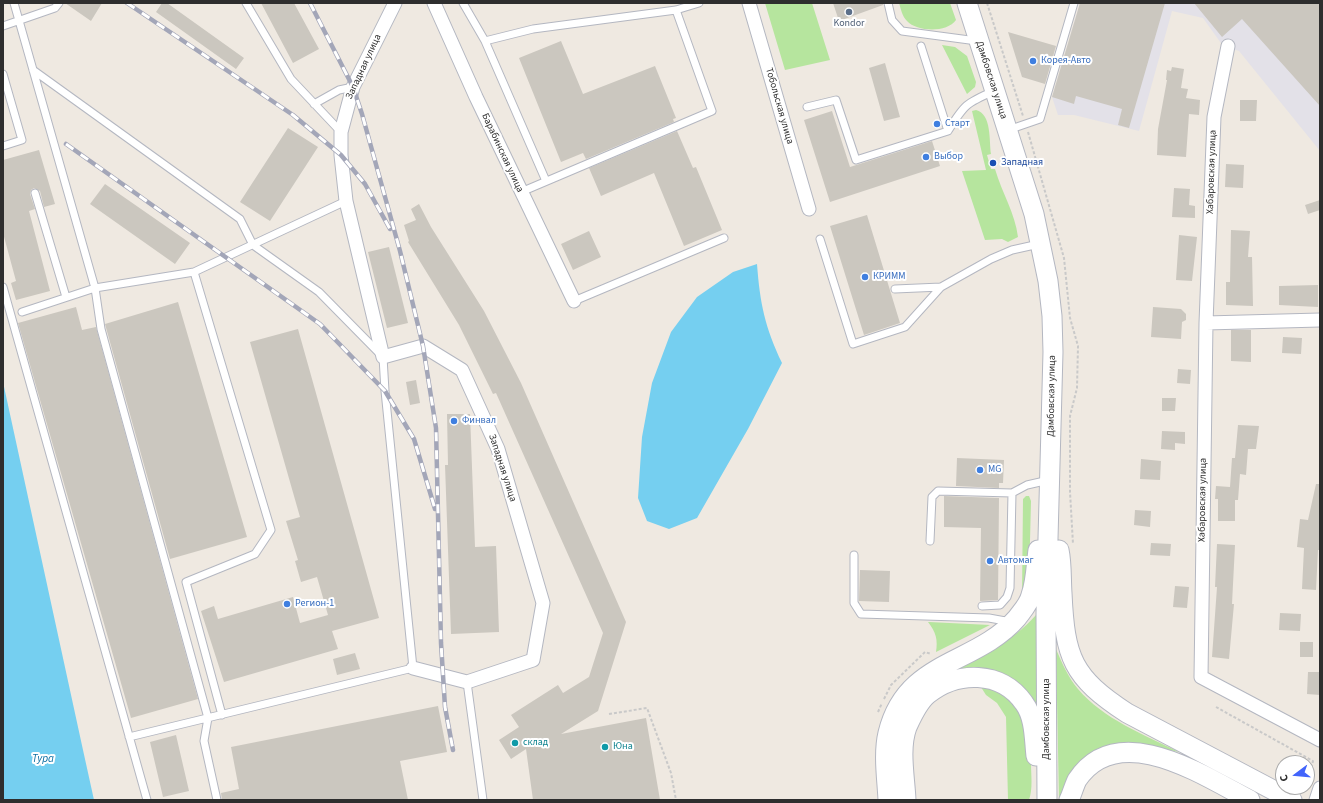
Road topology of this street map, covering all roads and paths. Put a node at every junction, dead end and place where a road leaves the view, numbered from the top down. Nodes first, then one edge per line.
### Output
1 (14, 3) edge
2 (59, 3) edge
3 (246, 3) edge
4 (395, 3) edge
5 (434, 3) edge
6 (463, 3) edge
7 (699, 3) edge
8 (749, 3) edge
9 (888, 3) edge
10 (967, 3) edge
11 (987, 3) edge
12 (1074, 3) edge
13 (676, 10) junction
14 (19, 21) junction
15 (3, 26) edge
16 (485, 41) junction
17 (979, 41) junction
18 (921, 46) dead end
19 (1228, 46) dead end
20 (33, 70) junction
21 (3, 74) edge
22 (352, 87) junction
23 (994, 91) junction
24 (314, 104) junction
25 (807, 107) dead end
26 (1026, 124) junction
27 (1007, 130) junction
28 (948, 131) junction
29 (341, 132) junction
30 (3, 146) edge
31 (546, 181) junction
32 (35, 192) dead end
33 (521, 192) junction
34 (346, 201) junction
35 (809, 209) dead end
36 (724, 238) dead end
37 (820, 239) dead end
38 (1041, 243) junction
39 (253, 245) junction
40 (194, 272) junction
41 (3, 287) edge
42 (941, 287) junction
43 (95, 288) junction
44 (896, 290) dead end
45 (66, 297) junction
46 (574, 301) joint
47 (22, 312) dead end
48 (1320, 320) edge
49 (1206, 323) junction
50 (383, 357) junction
51 (1051, 479) junction
52 (1012, 493) junction
53 (1050, 508) junction
54 (930, 541) dead end
55 (854, 555) dead end
56 (982, 606) dead end
57 (1013, 622) junction
58 (413, 668) junction
59 (467, 682) junction
60 (1216, 707) dead end
61 (609, 714) dead end
62 (222, 715) junction
63 (208, 718) junction
64 (129, 737) junction
65 (1320, 740) edge
66 (1302, 755) edge
67 (1320, 788) edge
68 (147, 800) edge
69 (217, 800) edge
70 (483, 800) edge
71 (676, 800) edge
72 (888, 800) edge
73 (906, 800) edge
74 (1047, 800) edge
75 (1069, 800) edge
76 (1250, 800) edge
77 (1292, 800) edge
78 (1316, 800) edge

1 - 14 lane
2 - 14 lane
3 - 24 lane
4 - 22 street, Западная улица
5 - 33 street, Барабинская улица
6 - 16 lane
7 - 13 lane
8 - 35 street, Тобольская улица
9 - 17 lane
10 - 17 main road, Дамбовская улица
11 - 26 path
12 - 26 lane
13 - 16 lane
13 - 31 lane
14 - 15 lane
14 - 20 lane
16 - 31 lane
17 - 23 main road, Дамбовская улица
18 - 28 lane
19 - 49 street, Хабаровская улица
20 - 39 lane
20 - 43 lane
21 - 30 lane
22 - 24 lane
22 - 29 street, Западная улица
23 - 27 main road, Дамбовская улица
23 - 28 lane
24 - 29 lane
25 - 28 lane
26 - 27 lane
27 - 38 main road, Дамбовская улица
29 - 34 street, Западная улица
31 - 33 lane
32 - 45 lane
33 - 46 street, Барабинская улица
34 - 39 lane
34 - 50 street, Западная улица
36 - 46 lane
37 - 42 lane
38 - 42 lane
38 - 51 main road, Дамбовская улица
39 - 40 lane
39 - 50 lane
40 - 43 lane
40 - 62 lane
41 - 64 lane
42 - 44 lane
43 - 45 lane
43 - 63 lane
45 - 47 lane
48 - 49 street
49 - 65 street, Хабаровская улица
50 - 58 lane
50 - 59 street, Западная улица
51 - 52 lane
51 - 53 main road, Дамбовская улица
52 - 54 lane
52 - 56 lane
53 - 57 main road
53 - 74 main road, Дамбовская улица
53 - 77 main road
55 - 57 lane
57 - 72 main road
58 - 59 street
58 - 62 lane
59 - 70 lane
60 - 66 path
61 - 71 path
62 - 63 lane
63 - 64 lane
63 - 69 lane
64 - 68 lane
67 - 78 street
73 - 74 main road
75 - 76 main road

